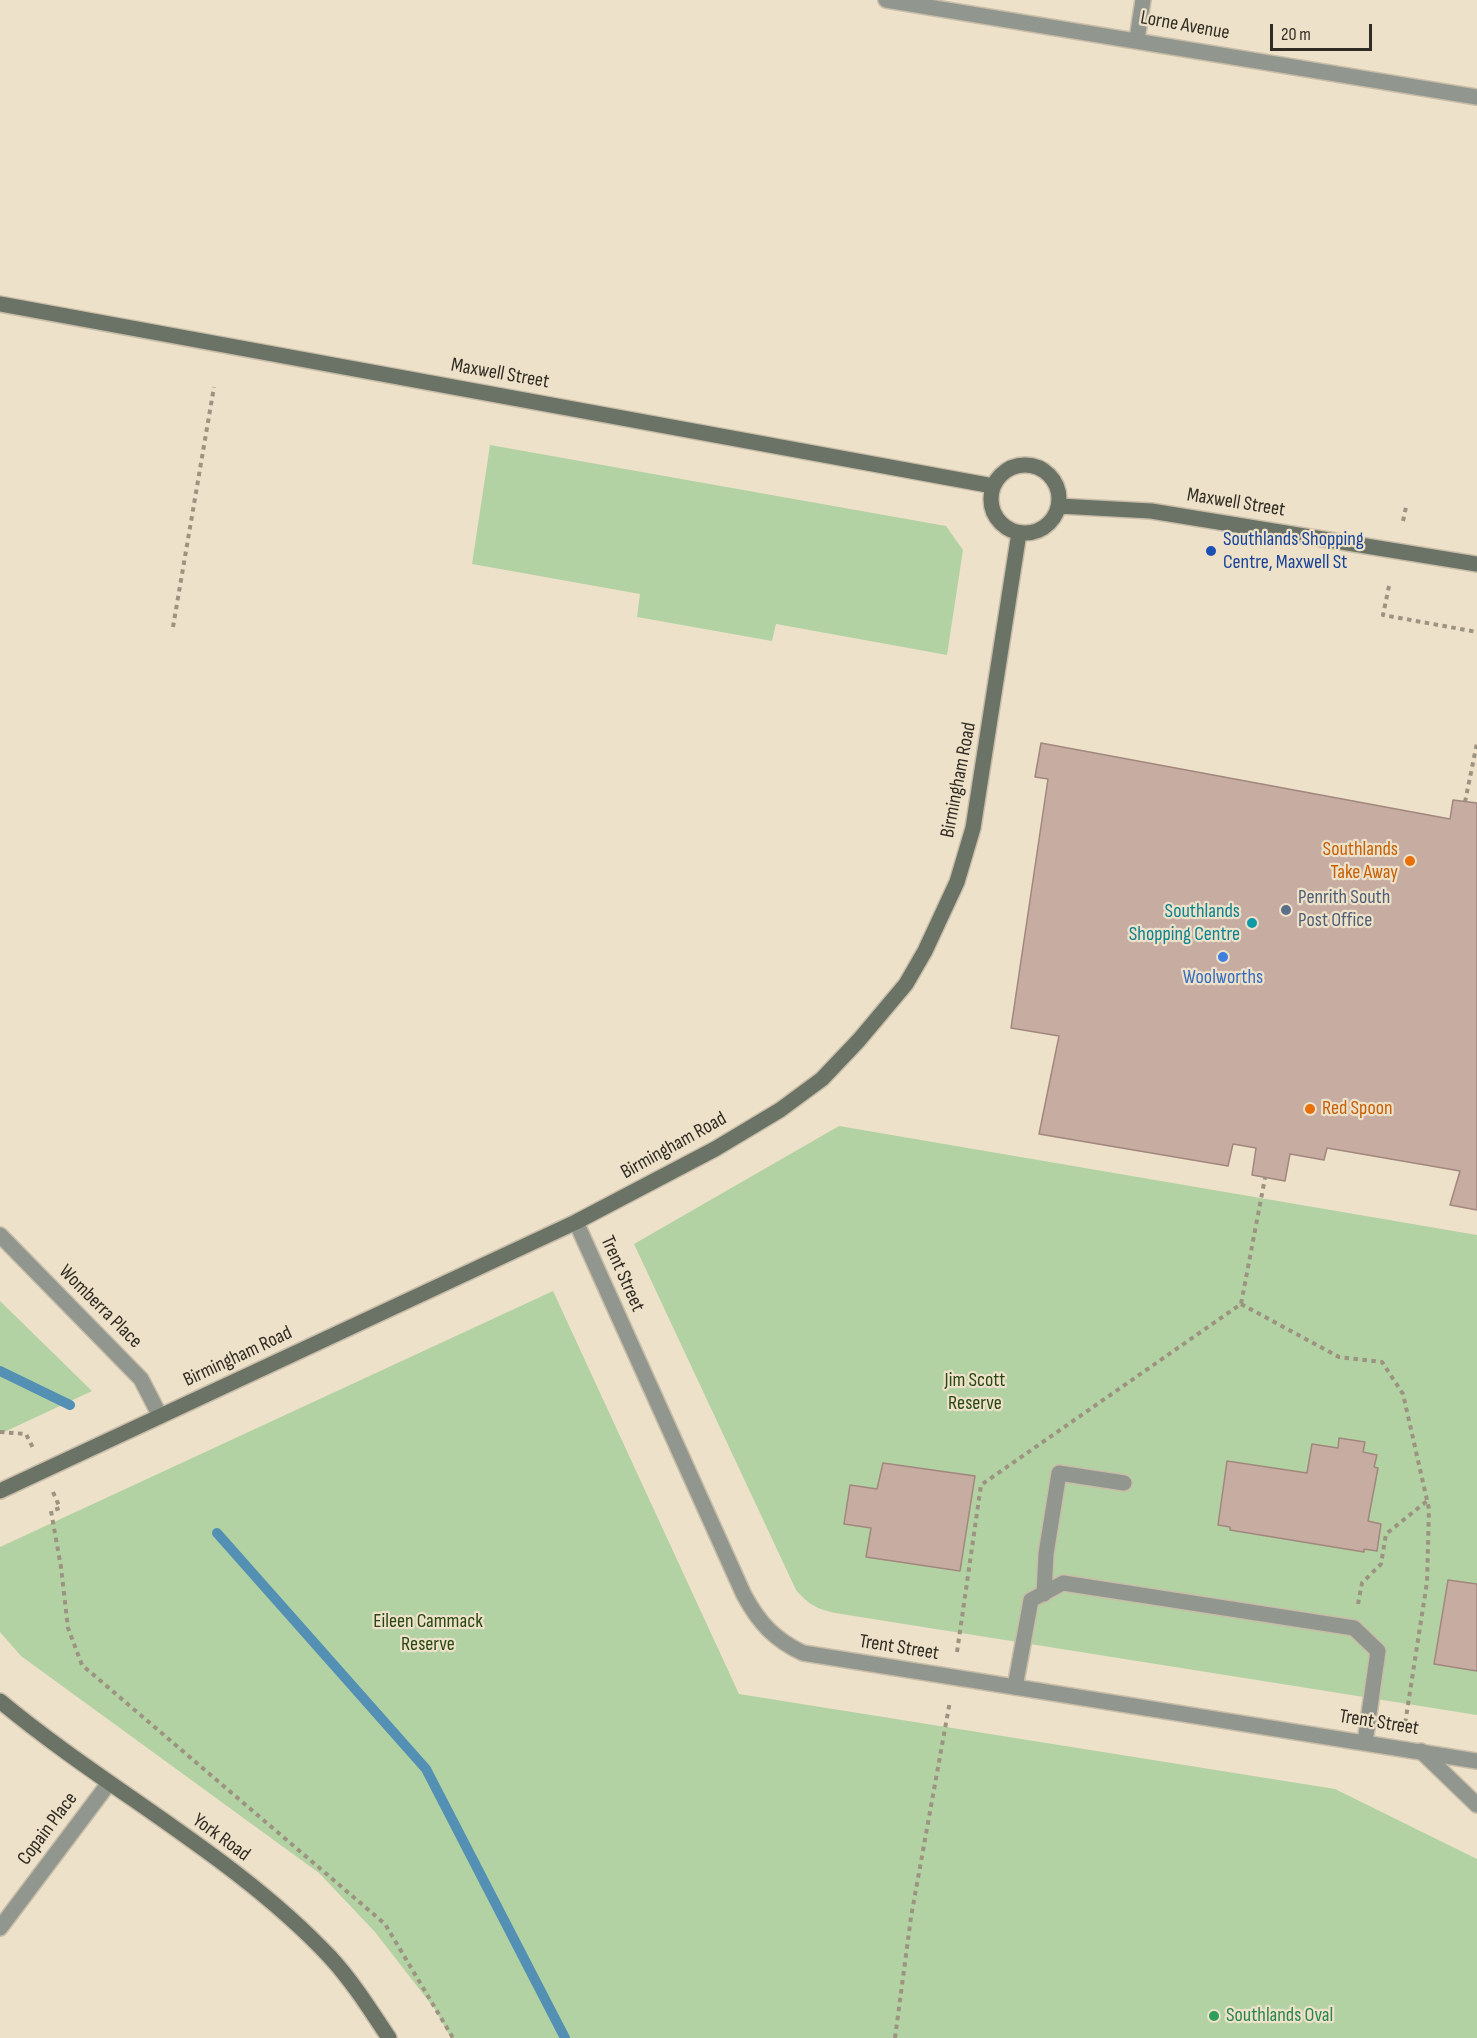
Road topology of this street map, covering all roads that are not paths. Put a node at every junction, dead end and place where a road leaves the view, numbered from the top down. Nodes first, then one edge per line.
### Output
1 (886, 0) edge
2 (1143, 0) edge
3 (1137, 39) junction
4 (1477, 97) edge
5 (0, 304) edge
6 (993, 486) junction
7 (1059, 506) junction
8 (1019, 533) junction
9 (1477, 564) edge
10 (576, 1222) junction
11 (0, 1235) edge
12 (160, 1416) junction
13 (1124, 1483) dead end
14 (0, 1491) edge
15 (1044, 1594) junction
16 (1015, 1687) junction
17 (0, 1701) edge
18 (1365, 1742) junction
19 (1421, 1751) junction
20 (1477, 1761) edge
21 (109, 1783) junction
22 (1477, 1805) edge
23 (0, 1928) edge
24 (389, 2038) edge

1 - 3 street, Lorne Avenue
2 - 3 street
3 - 4 street, Lorne Avenue
5 - 6 street, Maxwell Street
6 - 7 street
6 - 8 street
7 - 8 street
7 - 9 street, Maxwell Street
8 - 10 street, Birmingham Road
10 - 12 street, Birmingham Road
10 - 16 street, Trent Street
11 - 12 street, Womberra Place
12 - 14 street, Birmingham Road
13 - 15 street
15 - 16 street
15 - 18 street
16 - 18 street, Trent Street
17 - 21 street, York Road
18 - 19 street, Trent Street
19 - 20 street, Trent Street
19 - 22 street
21 - 23 street, Copain Place
21 - 24 street, York Road

